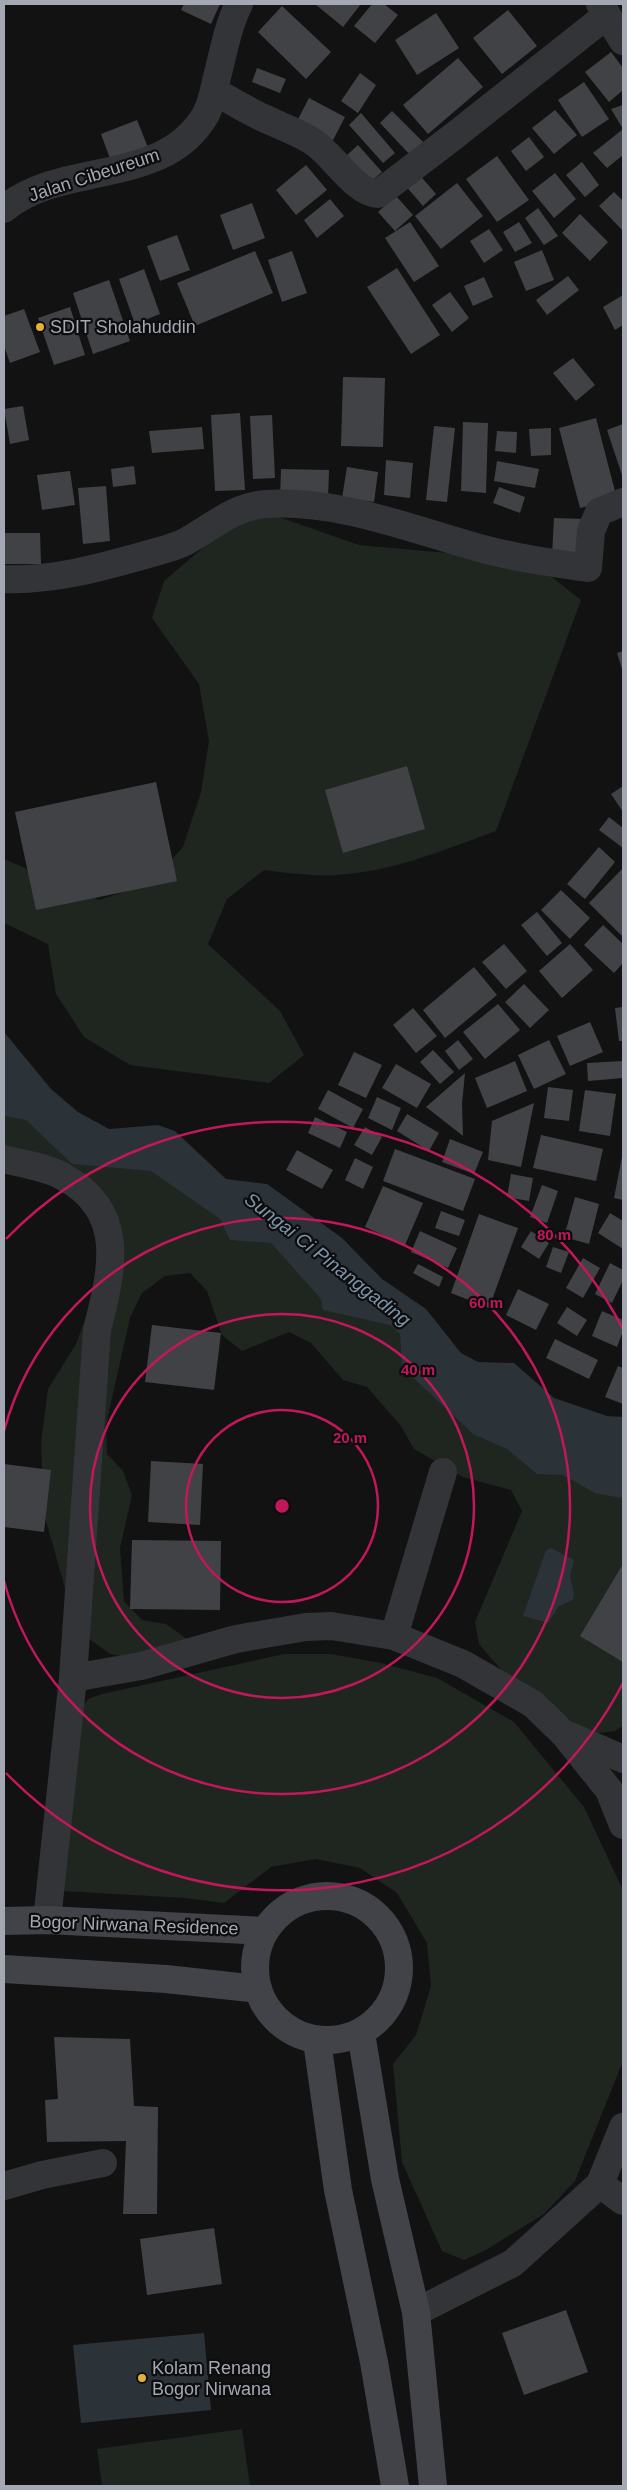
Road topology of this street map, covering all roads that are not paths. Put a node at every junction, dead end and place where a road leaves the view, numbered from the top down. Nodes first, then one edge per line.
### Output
1 (239, 4) edge
2 (604, 10) edge
3 (623, 41) edge
4 (214, 91) junction
5 (4, 209) edge
6 (623, 502) edge
7 (4, 579) edge
8 (4, 1159) edge
9 (443, 1472) dead end
10 (394, 1636) junction
11 (73, 1678) junction
12 (564, 1734) junction
13 (623, 1758) edge
14 (599, 1777) junction
15 (623, 1825) edge
16 (4, 1920) edge
17 (47, 1920) junction
18 (265, 1931) junction
19 (4, 1969) edge
20 (258, 1989) junction
21 (361, 2033) junction
22 (317, 2041) junction
23 (623, 2127) edge
24 (103, 2163) dead end
25 (600, 2184) junction
26 (4, 2186) edge
27 (623, 2201) edge
28 (416, 2312) junction
29 (395, 2486) edge
30 (433, 2486) edge

1 - 4 street, Jalan Cibeureum
2 - 3 street
2 - 4 street
4 - 5 street, Jalan Cibeureum
6 - 7 street
8 - 11 street
9 - 10 street
10 - 11 street
10 - 12 street
11 - 17 street
12 - 13 street
12 - 14 street
13 - 14 street
14 - 15 street
16 - 17 street, Bogor Nirwana Residence
17 - 18 street, Bogor Nirwana Residence
18 - 20 street
18 - 21 street
19 - 20 street
20 - 22 street
21 - 22 street
21 - 28 street
22 - 29 street
23 - 25 street
24 - 26 street
25 - 27 street
25 - 28 street
28 - 30 street

